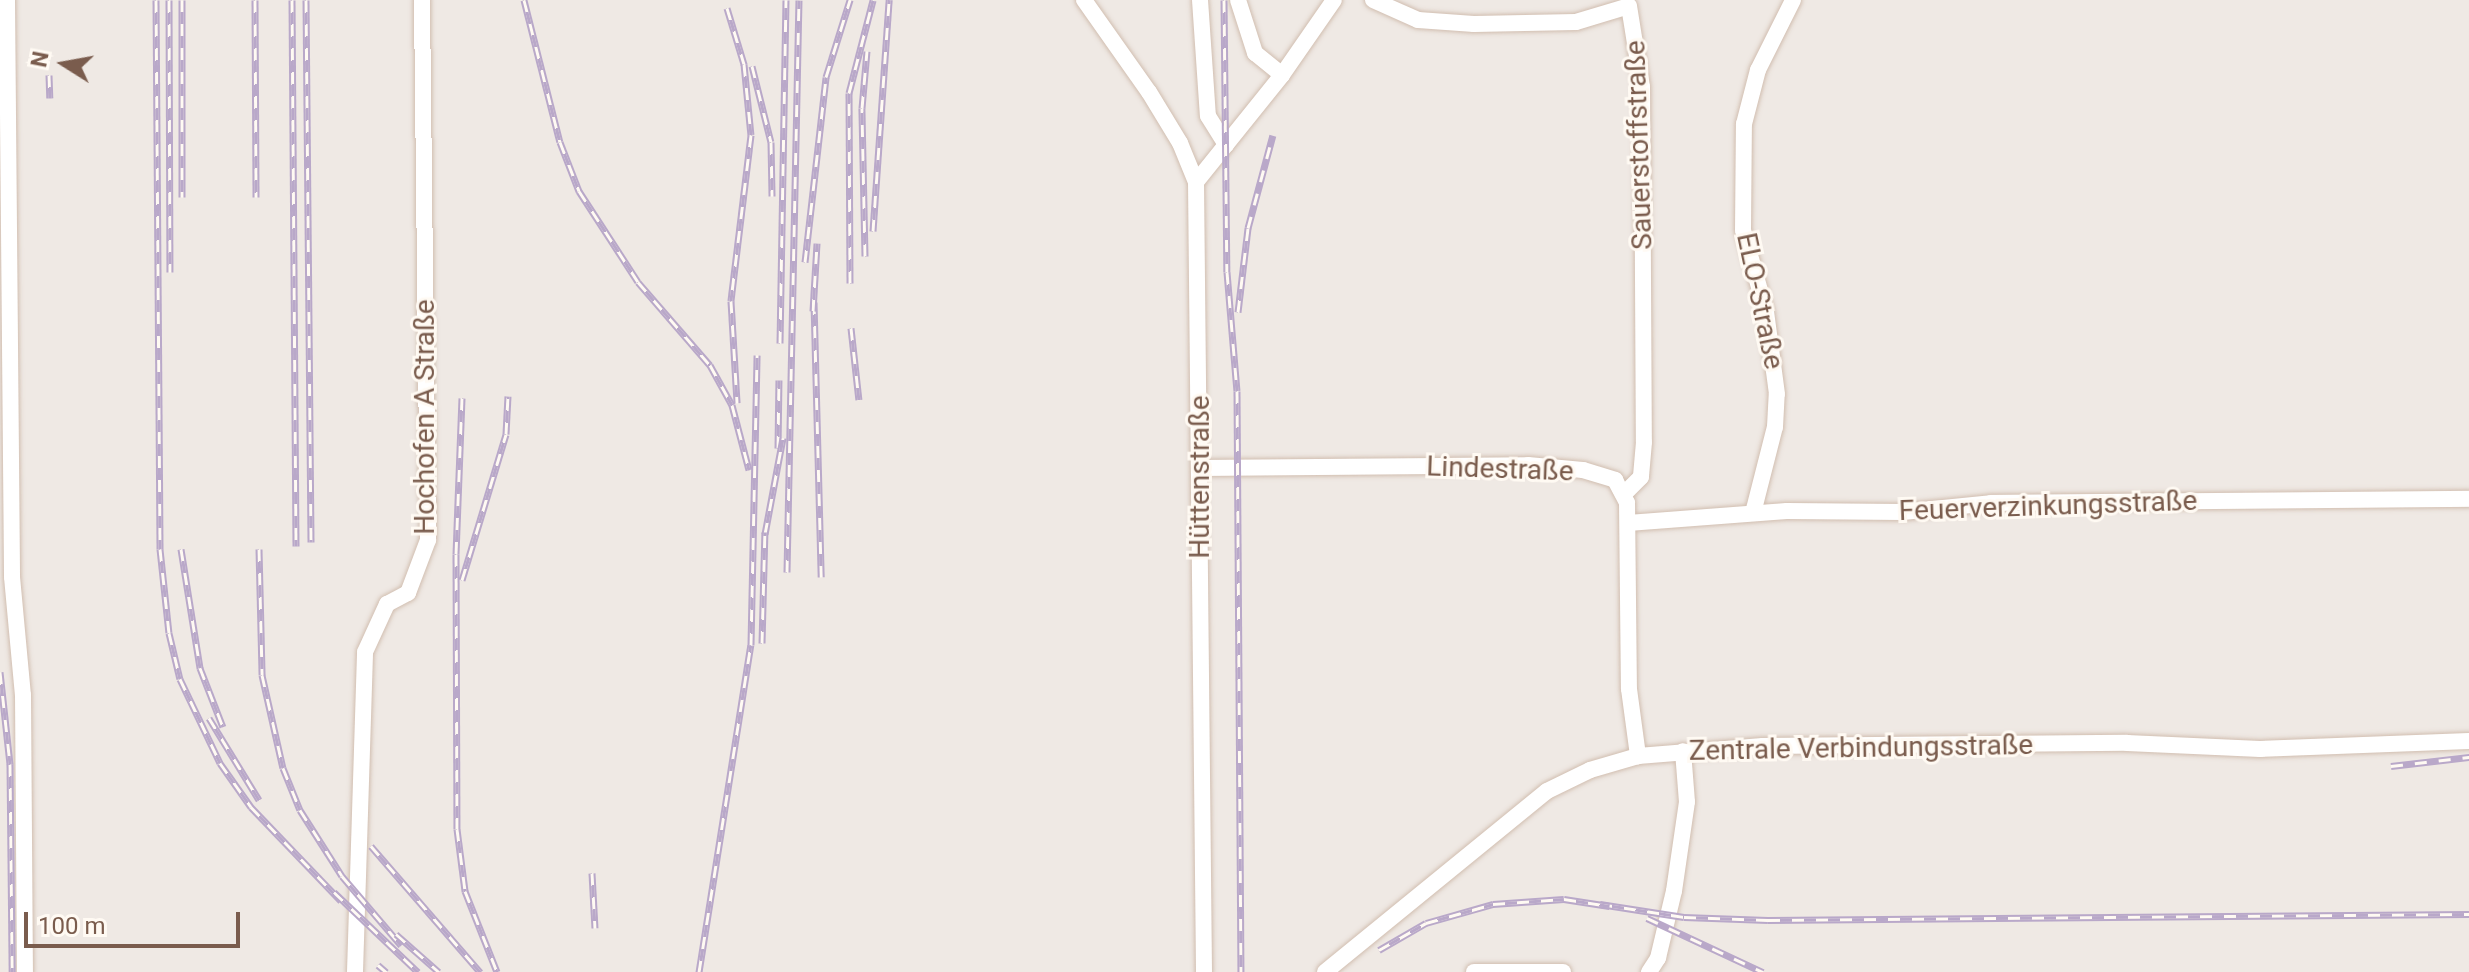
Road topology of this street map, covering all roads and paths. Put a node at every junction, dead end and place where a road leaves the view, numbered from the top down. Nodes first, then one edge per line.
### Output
1 (7, 0) edge
2 (422, 0) edge
3 (1084, 0) edge
4 (1200, 0) edge
5 (1238, 0) edge
6 (1334, 0) edge
7 (1373, 0) edge
8 (1793, 0) edge
9 (1282, 75) junction
10 (1226, 145) junction
11 (1196, 182) junction
12 (1199, 468) junction
13 (1625, 493) junction
14 (2469, 499) edge
15 (1753, 513) junction
16 (1628, 523) junction
17 (2469, 741) edge
18 (1683, 751) junction
19 (1638, 756) junction
20 (25, 972) edge
21 (355, 972) edge
22 (1204, 972) edge
23 (1325, 972) edge
24 (1474, 972) edge
25 (1563, 972) edge
26 (1649, 972) edge

1 - 20 street
2 - 21 street, Hochofen A Straße
3 - 11 street
4 - 10 street
5 - 9 street
6 - 9 street
7 - 13 street, Sauerstoffstraße
8 - 15 street, ELO-Straße
9 - 10 street
10 - 11 street
11 - 12 street, Hüttenstraße
12 - 13 street, Lindestraße
12 - 22 street, Hüttenstraße
13 - 16 street
14 - 15 street, Feuerverzinkungsstraße
15 - 16 street, Feuerverzinkungsstraße
16 - 19 street
17 - 18 street, Zentrale Verbindungsstraße
18 - 19 street, Zentrale Verbindungsstraße
18 - 26 street
19 - 23 street, Zentrale Verbindungsstraße
24 - 25 street

